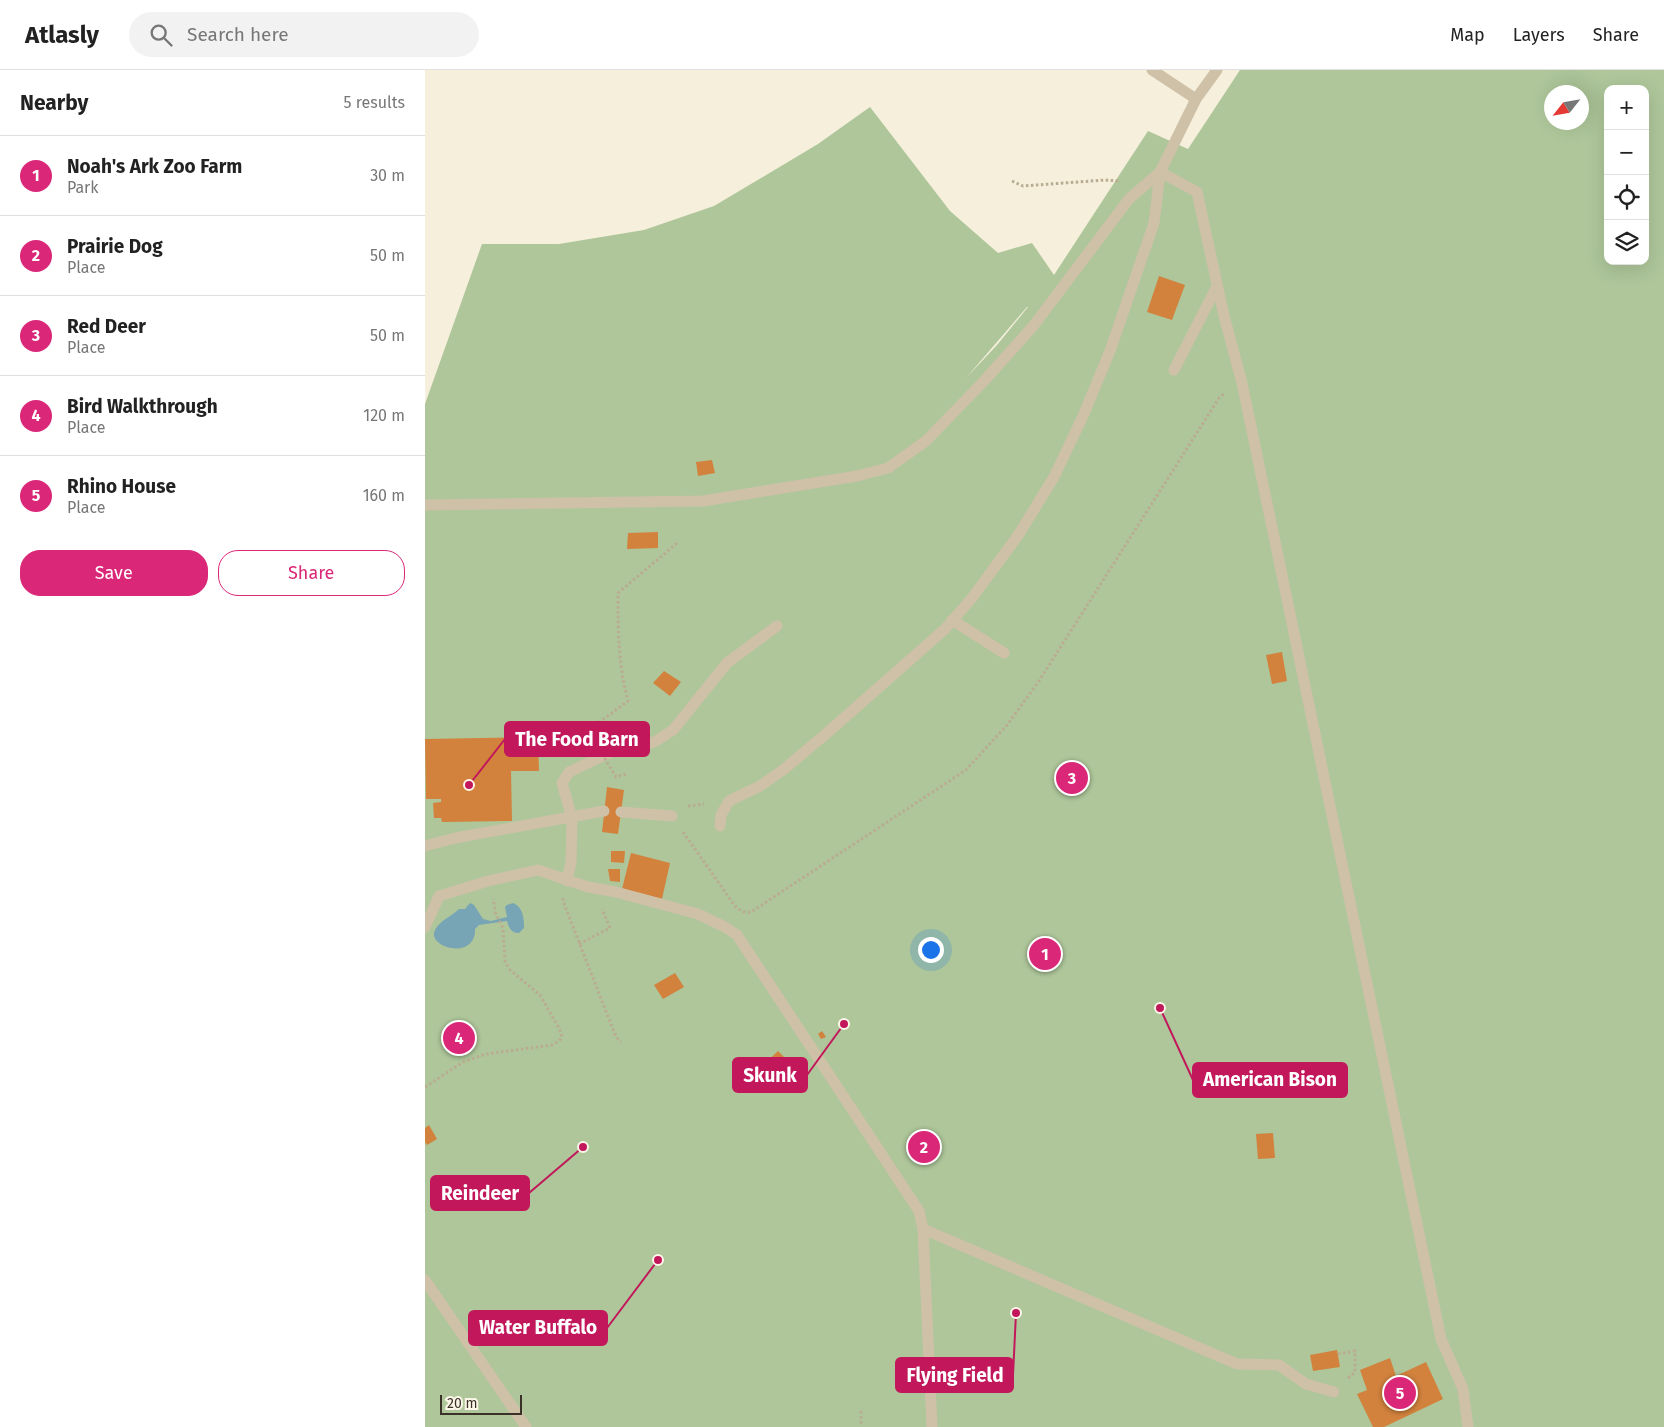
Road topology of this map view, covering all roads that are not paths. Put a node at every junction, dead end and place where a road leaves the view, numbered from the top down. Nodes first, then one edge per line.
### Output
1 (1152, 70) edge
2 (1217, 70) edge
3 (1196, 99) junction
4 (1160, 172) junction
5 (1217, 286) junction
6 (1174, 370) dead end
7 (425, 505) edge
8 (953, 620) junction
9 (777, 626) dead end
10 (1004, 653) dead end
11 (604, 811) dead end
12 (621, 812) dead end
13 (671, 816) road end
14 (572, 818) junction
15 (720, 826) dead end
16 (425, 846) edge
17 (567, 881) junction
18 (425, 927) edge
19 (923, 1229) junction
20 (425, 1280) edge
21 (1333, 1392) dead end
22 (526, 1427) edge
23 (932, 1427) edge
24 (1468, 1427) edge

1 - 3 lane
2 - 3 lane
3 - 4 lane
4 - 5 lane
4 - 7 lane
4 - 8 lane
5 - 6 lane
5 - 24 lane
8 - 10 lane
8 - 15 lane
9 - 14 lane
11 - 14 lane
12 - 13 lane
14 - 16 lane
14 - 17 lane
17 - 18 lane
17 - 19 lane
19 - 21 lane
19 - 23 lane
20 - 22 lane

